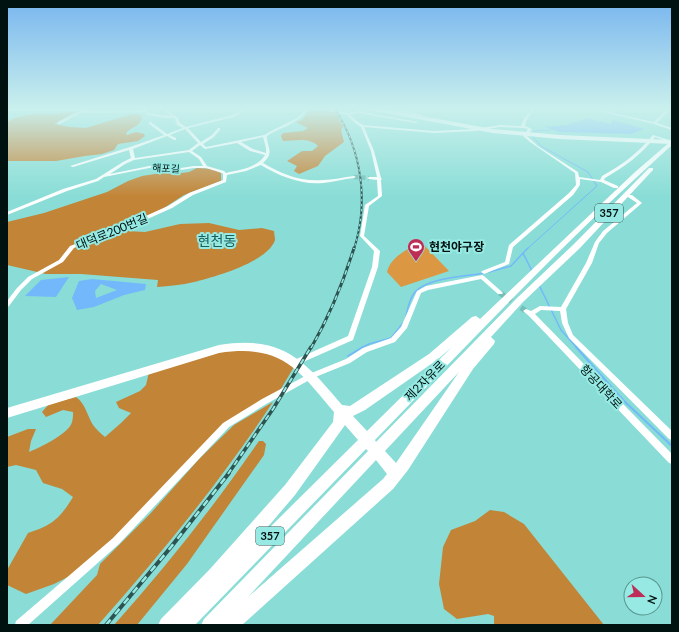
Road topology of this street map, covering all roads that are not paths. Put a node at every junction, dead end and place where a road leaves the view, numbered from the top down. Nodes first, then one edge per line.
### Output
1 (160, 138) edge
2 (195, 138) edge
3 (209, 138) edge
4 (254, 138) edge
5 (265, 138) edge
6 (368, 138) edge
7 (527, 138) edge
8 (591, 138) edge
9 (652, 138) edge
10 (660, 138) edge
11 (238, 142) junction
12 (672, 143) edge
13 (200, 144) junction
14 (131, 148) junction
15 (205, 148) junction
16 (190, 151) junction
17 (267, 154) junction
18 (133, 159) junction
19 (261, 163) junction
20 (72, 166) dead end
21 (206, 167) junction
22 (224, 174) junction
23 (103, 176) junction
24 (354, 177) tunnel mouth
25 (369, 178) tunnel mouth
26 (380, 178) junction
27 (578, 178) junction
28 (329, 181) junction
29 (602, 181) junction
30 (312, 186) dead end
31 (616, 187) dead end
32 (630, 196) dead end
33 (7, 214) edge
34 (484, 272) dead end
35 (520, 298) junction
36 (7, 305) edge
37 (559, 308) junction
38 (294, 363) junction
39 (311, 376) junction
40 (340, 410) junction
41 (7, 413) edge
42 (672, 436) edge
43 (672, 460) edge
44 (396, 474) junction
45 (20, 625) edge
46 (167, 625) edge
47 (182, 625) edge
48 (210, 625) edge
49 (229, 625) edge

1 - 14 street
2 - 13 street
3 - 13 street, 해포길
4 - 11 street
5 - 17 street
6 - 26 street
7 - 27 street
8 - 12 highway
9 - 29 street
10 - 12 street
11 - 15 street
11 - 17 street
12 - 35 highway, 제2자유로 / 357
12 - 35 highway, 제2자유로 / 357
13 - 15 street
13 - 16 street, 해포길
14 - 18 street
14 - 20 street
15 - 16 street
16 - 18 street, 해포길
16 - 21 street
17 - 19 street
18 - 23 street, 해포길
19 - 22 street
19 - 28 street
21 - 22 street
21 - 23 street, 해포길
22 - 36 street, 대덕로200번길
23 - 33 street, 해포길
24 - 28 street
25 - 26 street
26 - 38 street
27 - 29 street
27 - 34 street
28 - 30 street
29 - 31 street
32 - 37 street
35 - 37 street
35 - 39 street, 항공대학로
35 - 40 highway
35 - 43 street, 항공대학로
35 - 44 highway
35 - 47 highway, 제2자유로 / 357
35 - 48 highway, 제2자유로 / 357
37 - 42 street, 항공대학로
38 - 39 highway
38 - 41 highway
39 - 40 highway
39 - 45 street
40 - 44 highway
40 - 46 highway
44 - 49 highway

